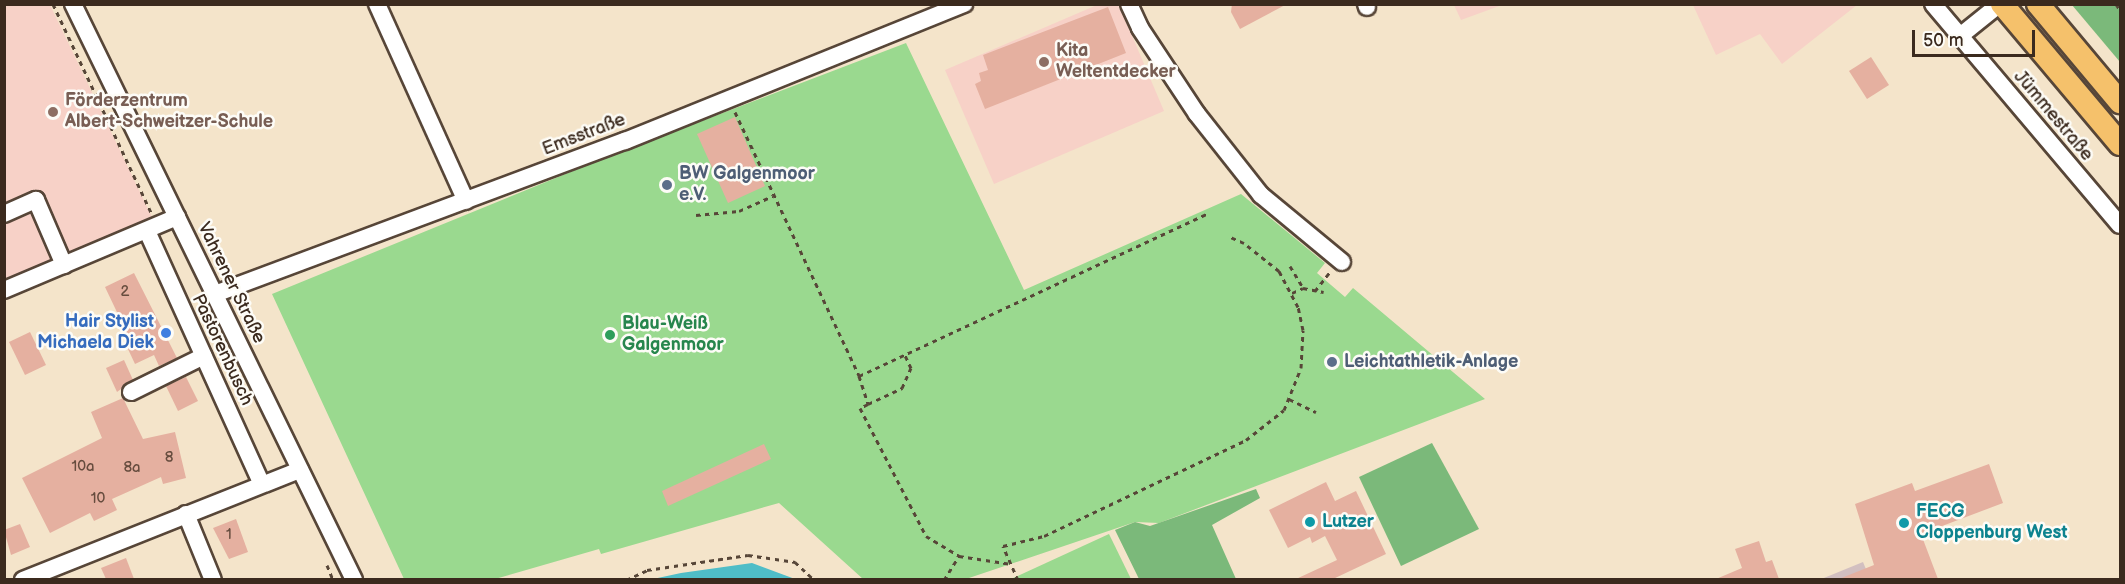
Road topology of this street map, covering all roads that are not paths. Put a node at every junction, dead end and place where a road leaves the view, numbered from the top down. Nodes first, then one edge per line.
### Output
1 (73, 4) edge
2 (377, 4) edge
3 (964, 4) edge
4 (1129, 4) edge
5 (1933, 4) edge
6 (2001, 4) edge
7 (2038, 5) edge
8 (1960, 36) junction
9 (2121, 102) edge
10 (2121, 144) edge
11 (466, 201) junction
12 (4, 214) edge
13 (177, 216) junction
14 (2121, 225) edge
15 (147, 231) junction
16 (1340, 260) road end
17 (64, 266) junction
18 (4, 290) edge
19 (214, 294) junction
20 (204, 356) junction
21 (131, 392) dead end
22 (300, 470) junction
23 (262, 484) junction
24 (186, 514) junction
25 (31, 578) edge
26 (213, 579) edge
27 (354, 579) edge

1 - 13 street, Vahrener Straße
2 - 11 street
3 - 11 street, Emsstraße
4 - 16 street
5 - 8 street, Jümmestraße
6 - 8 street
6 - 10 highway
7 - 9 highway
8 - 14 street, Jümmestraße
11 - 19 street, Emsstraße
12 - 17 street
13 - 15 street
13 - 19 street, Vahrener Straße
15 - 17 street
15 - 20 street, Pastorenbusch
17 - 18 street
19 - 22 street, Vahrener Straße
20 - 21 street
20 - 23 street, Pastorenbusch
22 - 23 street
22 - 27 street, Vahrener Straße
23 - 24 street
24 - 25 street
24 - 26 street

